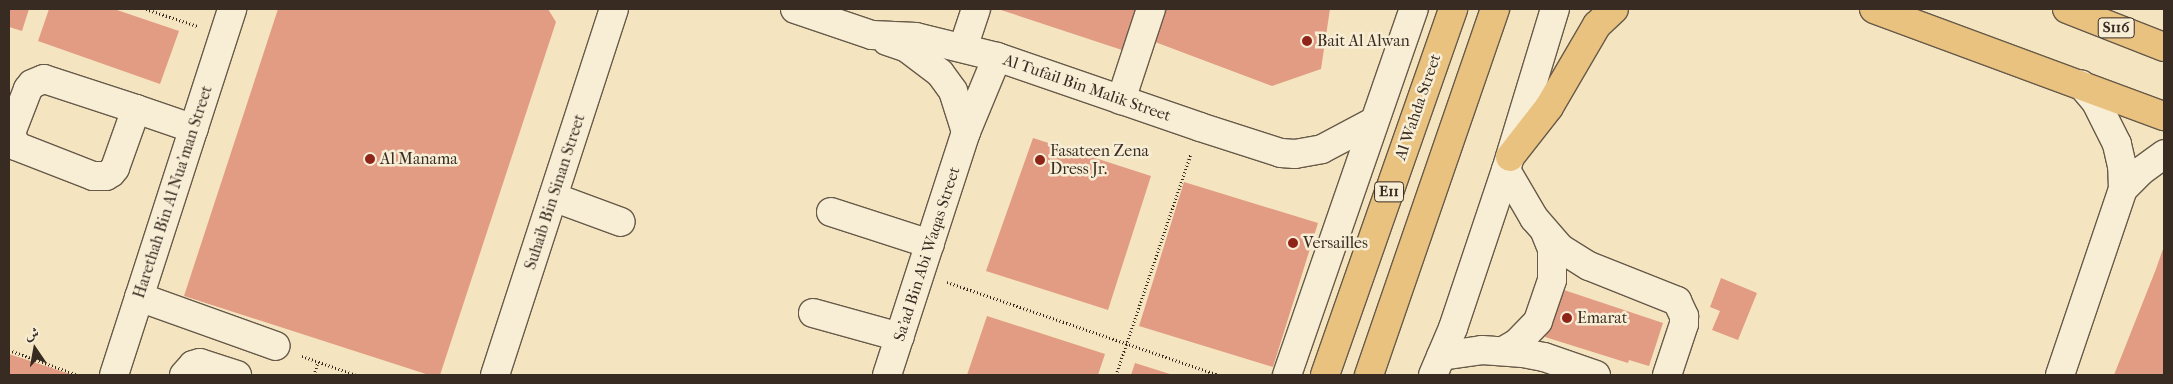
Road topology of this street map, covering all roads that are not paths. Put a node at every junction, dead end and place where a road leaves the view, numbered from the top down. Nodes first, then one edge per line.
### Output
1 (232, 9) edge
2 (614, 9) edge
3 (795, 9) edge
4 (976, 9) edge
5 (1151, 9) edge
6 (1414, 9) edge
7 (1453, 9) edge
8 (1495, 9) edge
9 (1555, 9) edge
10 (1614, 9) edge
11 (1874, 9) edge
12 (2067, 9) edge
13 (872, 35) junction
14 (2164, 47) edge
15 (963, 48) junction
16 (997, 57) junction
17 (2081, 84) junction
18 (1121, 100) junction
19 (136, 109) junction
20 (2164, 116) edge
21 (1373, 122) junction
22 (194, 128) junction
23 (966, 132) junction
24 (2164, 154) edge
25 (1508, 163) junction
26 (2123, 189) junction
27 (553, 197) junction
28 (831, 212) dead end
29 (622, 222) dead end
30 (1546, 234) junction
31 (930, 244) junction
32 (140, 297) junction
33 (813, 313) dead end
34 (900, 337) junction
35 (276, 346) road end
36 (1503, 351) junction
37 (1437, 365) edge
38 (114, 375) edge
39 (184, 375) edge
40 (237, 375) edge
41 (495, 375) edge
42 (887, 375) edge
43 (1287, 375) edge
44 (1325, 375) edge
45 (1369, 375) edge
46 (1596, 375) edge
47 (1667, 375) edge
48 (2060, 375) edge

1 - 22 street, Harethah Bin Al Nua'man Street
2 - 27 street, Suhaib Bin Sinan Street
3 - 13 street, Al Tufail Bin Malik Street
4 - 15 street
5 - 18 street
6 - 21 street
7 - 44 highway, Al Wahda Street / E11
8 - 45 highway, E11
9 - 25 street
10 - 25 highway
11 - 17 highway
12 - 14 highway, S116
13 - 15 street, Al Tufail Bin Malik Street
13 - 23 street
15 - 16 street, Al Tufail Bin Malik Street
16 - 18 street, Al Tufail Bin Malik Street
16 - 23 street, Sa'ad Bin Abi Waqas Street
17 - 20 highway
17 - 26 street
18 - 21 street, Al Tufail Bin Malik Street
19 - 19 street
19 - 22 street
21 - 43 street
22 - 32 street, Harethah Bin Al Nua'man Street
23 - 31 street, Sa'ad Bin Abi Waqas Street
24 - 26 street
25 - 30 street
25 - 37 street
26 - 48 street
27 - 29 street
27 - 41 street, Suhaib Bin Sinan Street
28 - 31 street
30 - 36 street
30 - 47 street
31 - 34 street, Sa'ad Bin Abi Waqas Street
32 - 35 street
32 - 38 street, Harethah Bin Al Nua'man Street
33 - 34 street
34 - 42 street, Sa'ad Bin Abi Waqas Street
36 - 37 street
36 - 46 street
39 - 40 street

